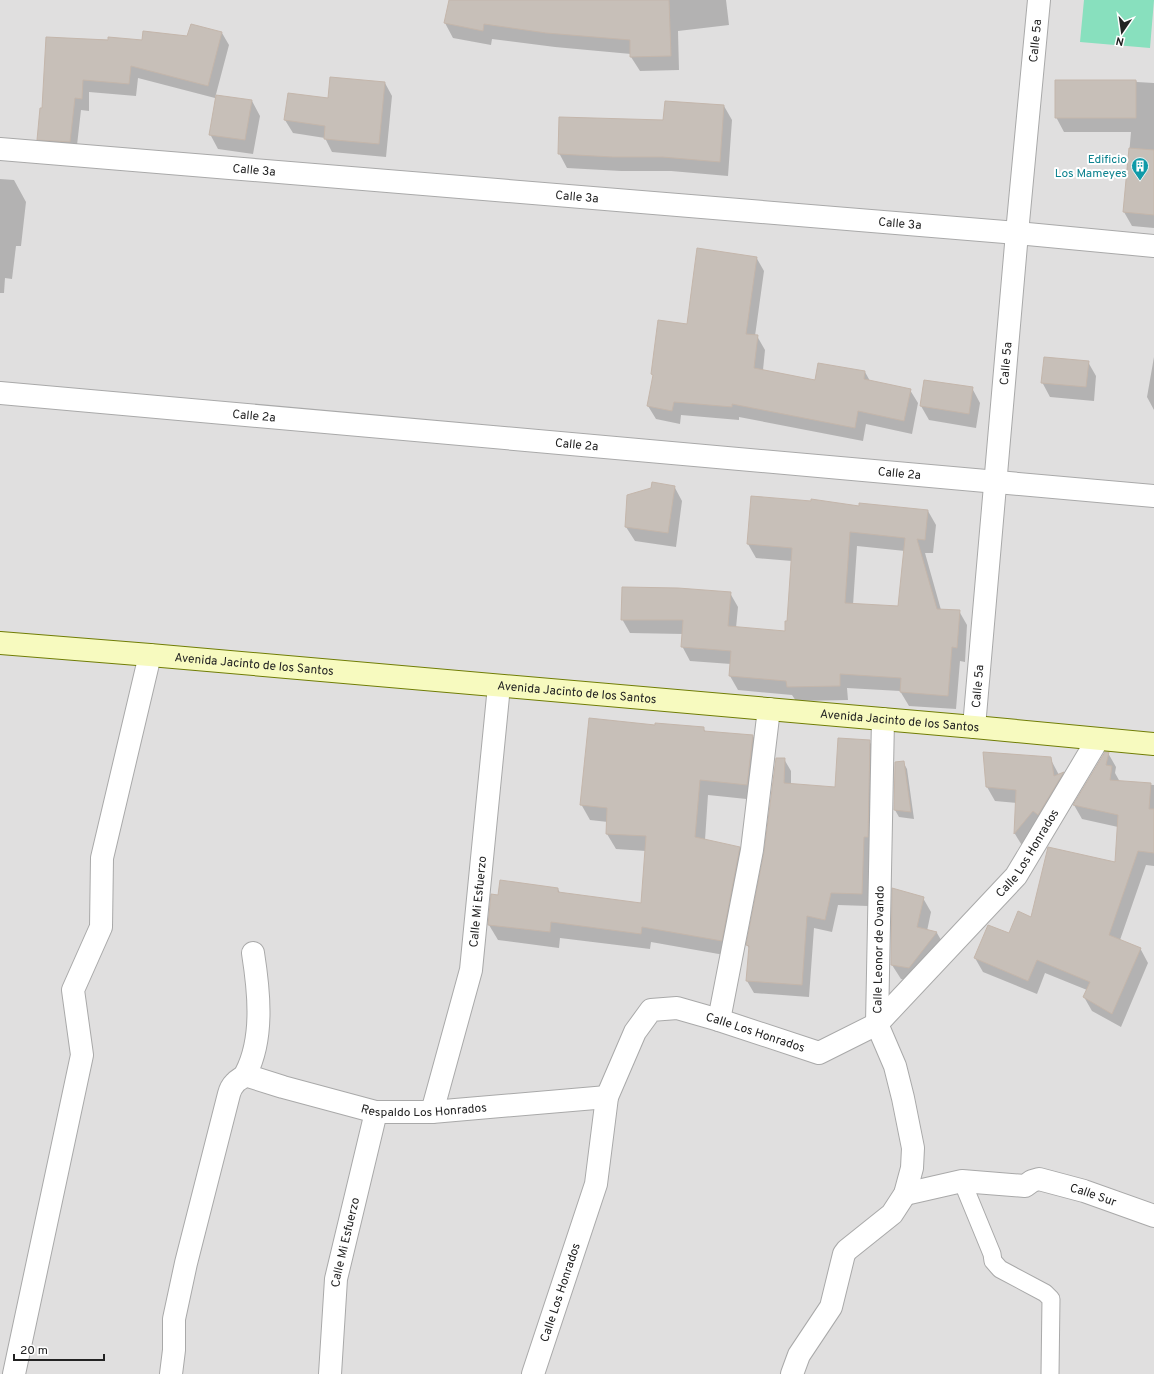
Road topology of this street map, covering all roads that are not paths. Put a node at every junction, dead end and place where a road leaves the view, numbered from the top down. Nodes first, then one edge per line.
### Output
1 (1040, 0) edge
2 (0, 149) edge
3 (1017, 233) junction
4 (1154, 246) edge
5 (0, 393) edge
6 (995, 481) junction
7 (1154, 496) edge
8 (0, 643) edge
9 (150, 655) junction
10 (499, 686) junction
11 (769, 709) junction
12 (883, 720) junction
13 (974, 727) junction
14 (1098, 739) junction
15 (1154, 744) edge
16 (253, 953) dead end
17 (719, 1020) junction
18 (877, 1024) junction
19 (245, 1076) junction
20 (607, 1097) junction
21 (376, 1112) junction
22 (432, 1112) junction
23 (962, 1181) junction
24 (905, 1194) junction
25 (1154, 1216) edge
26 (14, 1374) edge
27 (171, 1374) edge
28 (330, 1374) edge
29 (533, 1374) edge
30 (792, 1374) edge
31 (1050, 1374) edge

1 - 3 street, Calle 5a
2 - 3 street, Calle 3a
3 - 4 street, Calle 3a
3 - 6 street, Calle 5a
5 - 6 street, Calle 2a
6 - 7 street, Calle 2a
6 - 13 street, Calle 5a
8 - 9 main road, Avenida Jacinto de los Santos
9 - 10 main road, Avenida Jacinto de los Santos
9 - 26 street
10 - 11 main road, Avenida Jacinto de los Santos
10 - 22 street, Calle Mi Esfuerzo
11 - 12 main road, Avenida Jacinto de los Santos
11 - 17 street
12 - 13 main road, Avenida Jacinto de los Santos
12 - 18 street, Calle Leonor de Ovando
13 - 14 main road, Avenida Jacinto de los Santos
14 - 15 main road, Avenida Jacinto de los Santos
14 - 18 street, Calle Los Honrados
16 - 19 street
17 - 18 street, Calle Los Honrados
17 - 20 street, Calle Los Honrados
18 - 24 street, Calle Leonor de Ovando
19 - 21 street, Respaldo Los Honrados
19 - 27 street
20 - 22 street, Respaldo Los Honrados
20 - 29 street, Calle Los Honrados
21 - 22 street, Respaldo Los Honrados
21 - 28 street, Calle Mi Esfuerzo
23 - 24 street, Calle Sur
23 - 25 street, Calle Sur
23 - 31 lane
24 - 30 street, Calle Leonor de Ovando

